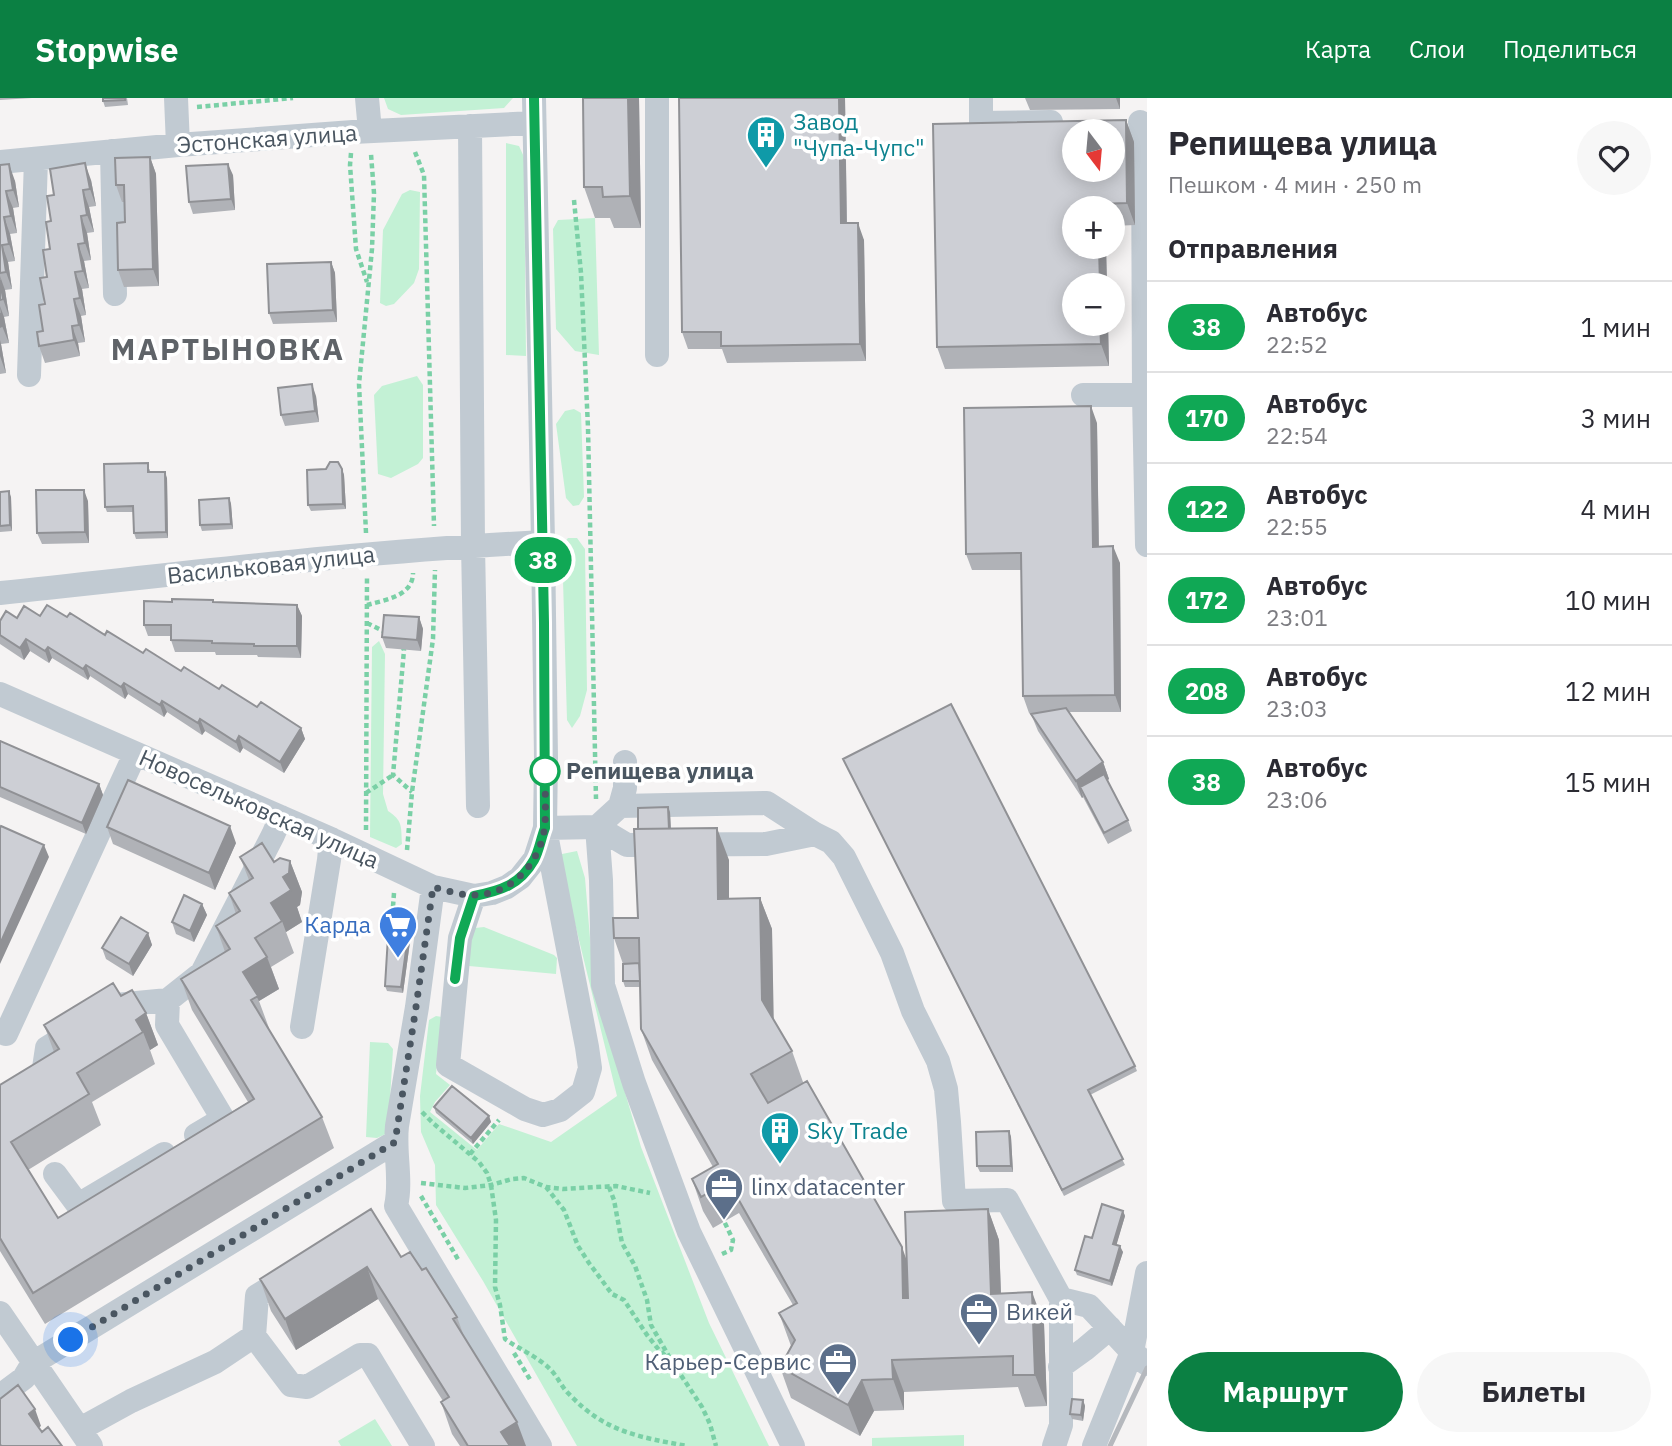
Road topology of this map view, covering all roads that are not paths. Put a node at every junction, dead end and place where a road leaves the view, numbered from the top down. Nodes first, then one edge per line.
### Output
1 (367, 98) edge
2 (534, 98) edge
3 (657, 98) edge
4 (981, 98) edge
5 (176, 103) edge
6 (1140, 110) edge
7 (1120, 119) edge
8 (1062, 122) edge
9 (534, 123) junction
10 (470, 126) junction
11 (361, 132) junction
12 (178, 145) junction
13 (112, 151) junction
14 (36, 159) junction
15 (0, 162) edge
16 (115, 294) dead end
17 (657, 355) dead end
18 (29, 375) dead end
19 (1145, 395) edge
20 (1083, 396) dead end
21 (543, 542) junction
22 (473, 545) junction
23 (1147, 545) edge
24 (0, 593) edge
25 (0, 695) edge
26 (135, 754) junction
27 (625, 762) dead end
28 (478, 806) dead end
29 (620, 806) junction
30 (281, 817) junction
31 (597, 827) junction
32 (545, 828) junction
33 (815, 834) junction
34 (331, 839) junction
35 (433, 887) junction
36 (474, 896) junction
37 (169, 1000) junction
38 (302, 1027) dead end
39 (6, 1034) dead end
40 (0, 1110) edge
41 (395, 1142) junction
42 (55, 1174) dead end
43 (396, 1206) junction
44 (373, 1221) edge
45 (315, 1259) edge
46 (1147, 1273) edge
47 (1061, 1299) junction
48 (0, 1313) edge
49 (1110, 1328) junction
50 (254, 1336) junction
51 (1142, 1350) edge
52 (33, 1363) junction
53 (1060, 1367) junction
54 (0, 1396) edge
55 (85, 1438) edge
56 (423, 1446) edge
57 (540, 1446) edge
58 (793, 1446) edge
59 (1054, 1446) edge
60 (1094, 1446) edge

1 - 11 street
2 - 9 street
3 - 17 street
4 - 8 street
5 - 12 street
6 - 7 street
6 - 19 street
9 - 10 street, Эстонская улица
9 - 21 street
10 - 11 street, Эстонская улица
10 - 22 street
11 - 12 street, Эстонская улица
12 - 13 street, Эстонская улица
13 - 14 street, Эстонская улица
13 - 16 street
14 - 15 street, Эстонская улица
14 - 18 street
19 - 20 street
19 - 23 street
21 - 22 street, Васильковая улица
21 - 32 street
22 - 24 street, Васильковая улица
22 - 28 street
25 - 26 street, Новосельковская улица
26 - 30 street, Новосельковская улица
26 - 39 street
27 - 29 street
29 - 31 street
29 - 33 street
30 - 34 street, Новосельковская улица
30 - 37 street
31 - 32 street
31 - 33 street
31 - 58 street
32 - 36 street, Новосельковская улица
32 - 36 street
33 - 47 street
34 - 35 street, Новосельковская улица
34 - 38 street
35 - 36 street, Новосельковская улица
35 - 41 street
37 - 40 street
37 - 42 street
41 - 43 street
41 - 52 street
43 - 44 street
43 - 57 street
45 - 50 street
46 - 51 street
47 - 49 street
47 - 53 street
48 - 52 street
49 - 51 street
49 - 53 street
50 - 55 street
50 - 56 street
51 - 60 street
52 - 54 street
52 - 55 street
53 - 59 street

